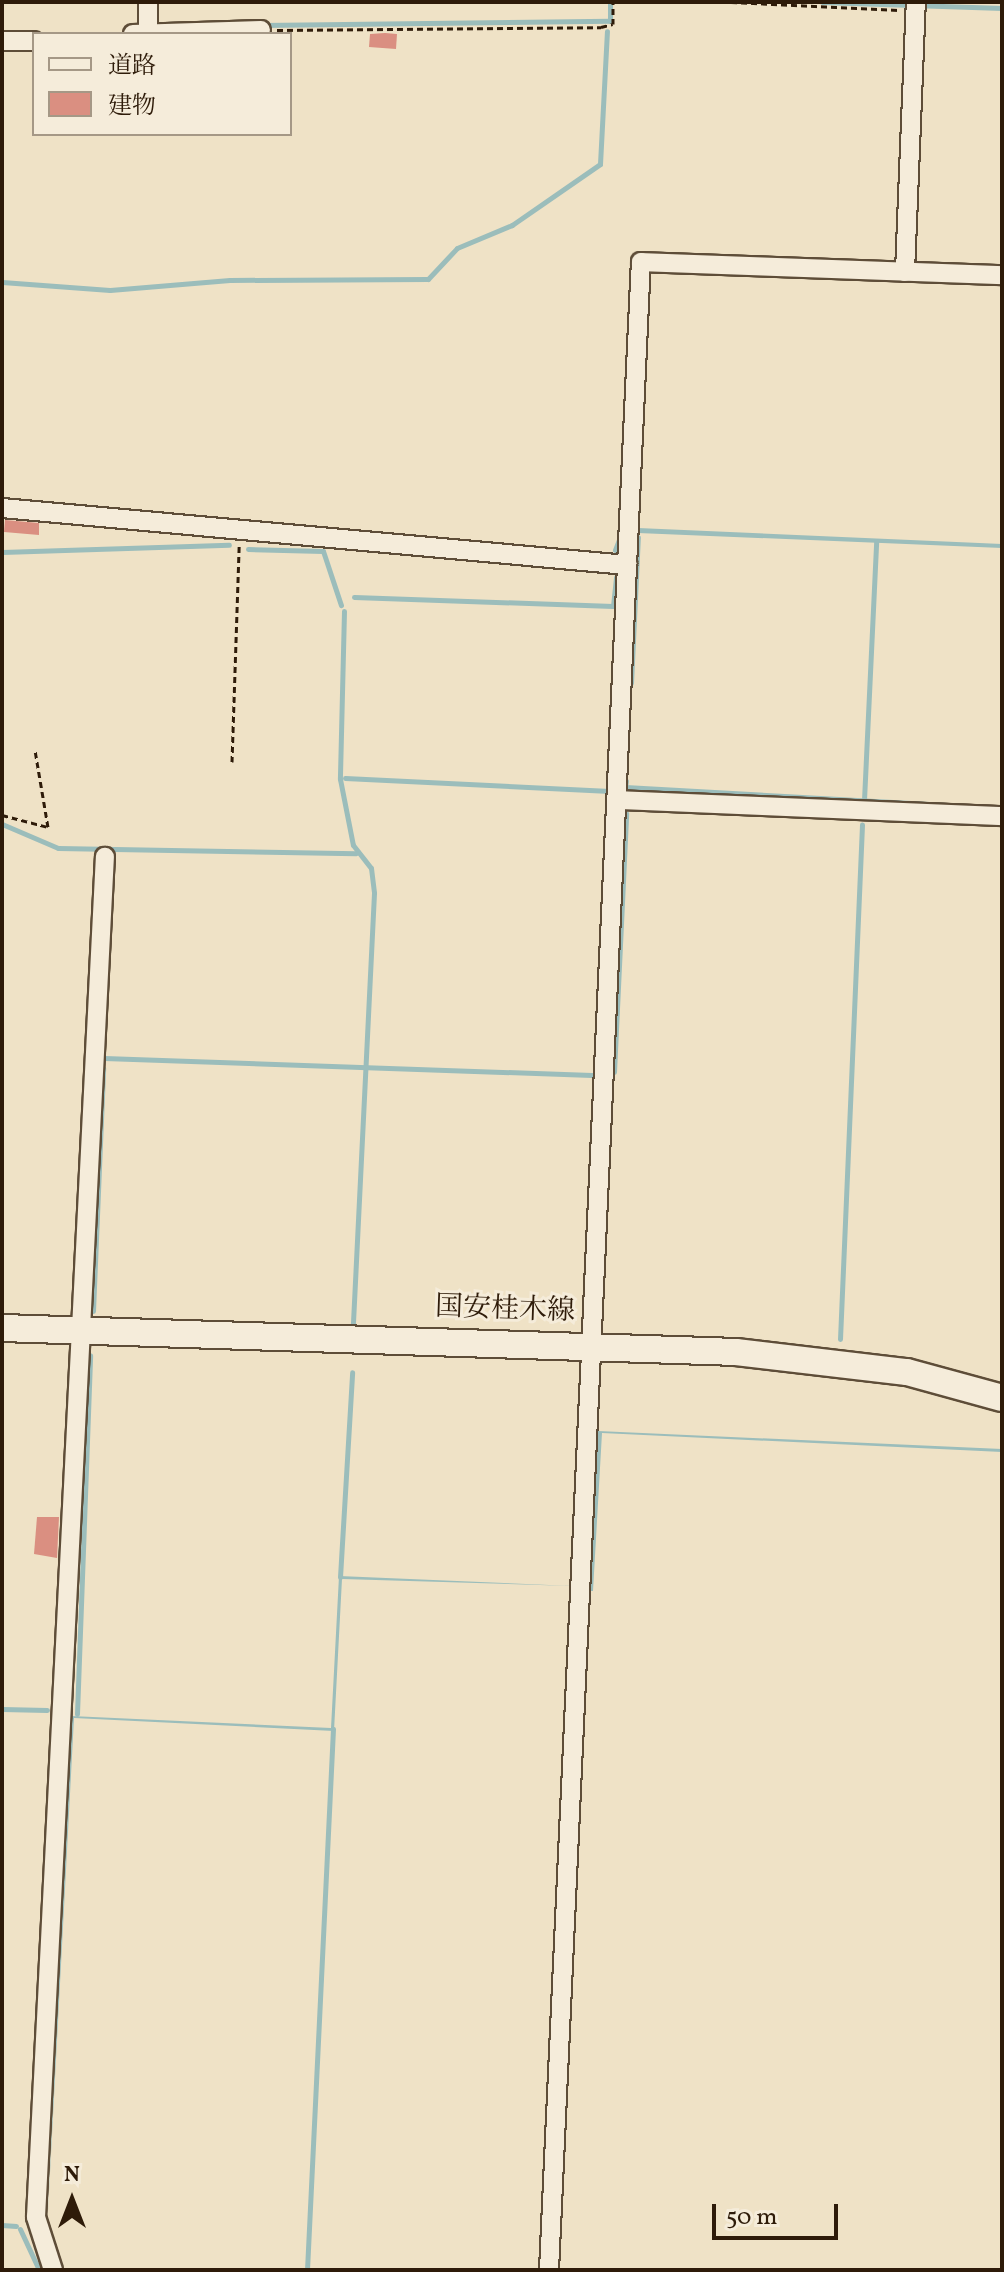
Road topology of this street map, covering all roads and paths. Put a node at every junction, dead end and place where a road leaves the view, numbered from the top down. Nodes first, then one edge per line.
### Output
1 (148, 2) edge
2 (613, 2) edge
3 (731, 2) edge
4 (916, 6) edge
5 (261, 30) joint
6 (141, 32) edge
7 (181, 32) edge
8 (2, 41) edge
9 (32, 41) edge
10 (905, 272) junction
11 (1002, 275) edge
12 (2, 508) edge
13 (240, 526) junction
14 (627, 565) junction
15 (35, 750) dead end
16 (232, 762) dead end
17 (618, 800) junction
18 (2, 815) edge
19 (1002, 816) edge
20 (105, 857) dead end
21 (2, 1328) edge
22 (84, 1331) junction
23 (594, 1345) junction
24 (1002, 1398) edge
25 (53, 2270) edge
26 (549, 2270) edge

1 - 6 street
2 - 5 path
3 - 4 path
4 - 10 street
5 - 7 street
8 - 9 street
10 - 11 street
10 - 14 street
12 - 13 street
13 - 14 street
13 - 16 path
14 - 17 street
15 - 18 path
17 - 19 street
17 - 23 street
20 - 22 street
21 - 22 main road, 国安桂木線
22 - 23 main road, 国安桂木線
22 - 25 street
23 - 24 main road, 国安桂木線
23 - 26 street

